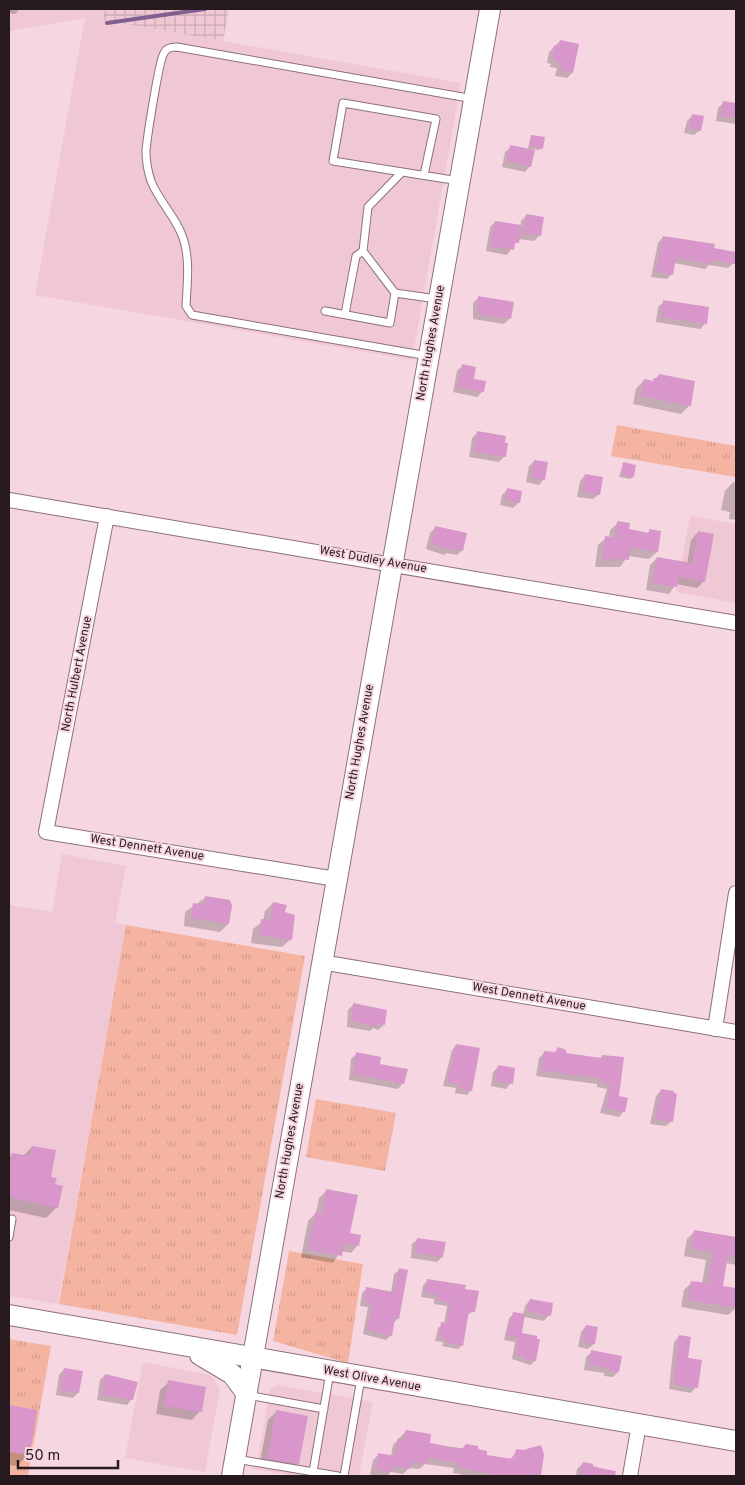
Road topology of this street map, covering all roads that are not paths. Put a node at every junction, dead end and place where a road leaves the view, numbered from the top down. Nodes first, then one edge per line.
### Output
1 (490, 9) edge
2 (474, 99) junction
3 (402, 172) junction
4 (424, 175) junction
5 (460, 181) junction
6 (363, 251) junction
7 (395, 293) junction
8 (438, 299) junction
9 (325, 311) dead end
10 (345, 314) junction
11 (428, 356) junction
12 (9, 500) edge
13 (107, 516) junction
14 (391, 563) junction
15 (736, 623) edge
16 (46, 832) joint
17 (336, 879) junction
18 (736, 893) edge
19 (321, 962) junction
20 (715, 1029) junction
21 (736, 1032) edge
22 (12, 1219) dead end
23 (9, 1237) edge
24 (9, 1315) edge
25 (183, 1346) junction
26 (253, 1358) junction
27 (330, 1372) junction
28 (362, 1377) junction
29 (247, 1394) junction
30 (324, 1408) junction
31 (639, 1424) junction
32 (736, 1441) edge
33 (234, 1467) edge
34 (313, 1472) junction
35 (338, 1476) edge
36 (344, 1476) edge
37 (630, 1476) edge

1 - 2 street, North Hughes Avenue
2 - 5 street, North Hughes Avenue
2 - 11 lane
3 - 4 lane
3 - 4 lane
3 - 6 lane
4 - 5 lane
5 - 8 street, North Hughes Avenue
6 - 7 lane
6 - 10 lane
7 - 8 lane
7 - 10 lane
8 - 11 street, North Hughes Avenue
9 - 10 lane
11 - 14 street, North Hughes Avenue
12 - 13 street, West Dudley Avenue
13 - 14 street, West Dudley Avenue
13 - 16 street, North Hulbert Avenue
14 - 15 street, West Dudley Avenue
14 - 17 street, North Hughes Avenue
16 - 17 street, West Dennett Avenue
17 - 19 street, North Hughes Avenue
18 - 20 street
19 - 20 street, West Dennett Avenue
19 - 26 street, North Hughes Avenue
20 - 21 street, West Dennett Avenue
22 - 23 lane
24 - 25 street, West Olive Avenue
25 - 26 street, West Olive Avenue
25 - 29 street
26 - 27 street, West Olive Avenue
26 - 29 street, North Hughes Avenue
27 - 28 street, West Olive Avenue
27 - 30 lane
28 - 31 street, West Olive Avenue
28 - 36 lane
29 - 30 lane
29 - 33 street, North Hughes Avenue
30 - 34 lane
31 - 32 street, West Olive Avenue
31 - 37 street
33 - 34 lane
34 - 35 lane

